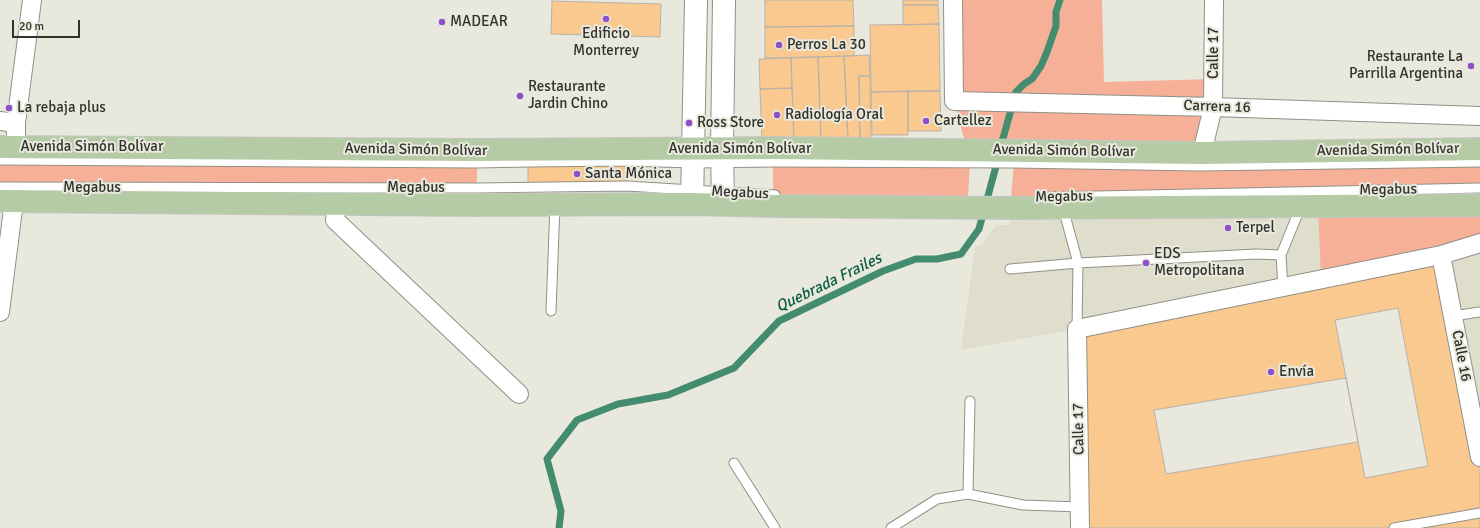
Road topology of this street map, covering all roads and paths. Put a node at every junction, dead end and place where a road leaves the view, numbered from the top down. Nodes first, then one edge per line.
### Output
1 (32, 0) edge
2 (696, 0) edge
3 (724, 0) edge
4 (953, 0) edge
5 (1214, 0) edge
6 (1213, 107) junction
7 (1480, 116) edge
8 (8, 122) edge
9 (1480, 149) edge
10 (5, 151) edge
11 (1202, 153) junction
12 (694, 156) junction
13 (722, 156) junction
14 (1014, 156) junction
15 (1480, 162) edge
16 (1480, 188) edge
17 (781, 196) dead end
18 (5, 197) edge
19 (692, 197) junction
20 (1042, 197) dead end
21 (723, 198) junction
22 (337, 203) junction
23 (555, 205) junction
24 (1480, 205) edge
25 (1301, 206) junction
26 (1063, 208) junction
27 (1480, 243) edge
28 (1441, 255) junction
29 (1281, 256) junction
30 (1078, 263) junction
31 (1010, 268) dead end
32 (1283, 288) junction
33 (551, 311) dead end
34 (0, 312) edge
35 (1480, 312) edge
36 (1453, 316) junction
37 (1077, 329) junction
38 (519, 394) dead end
39 (970, 401) dead end
40 (1480, 458) edge
41 (734, 463) dead end
42 (968, 494) junction
43 (1080, 507) junction
44 (1480, 514) edge
45 (775, 528) edge
46 (891, 528) edge
47 (1080, 528) edge
48 (1394, 528) edge

1 - 8 street
2 - 12 street
3 - 13 street
4 - 6 street, Carrera 16
5 - 6 street, Calle 17
6 - 7 street, Carrera 16
6 - 11 street, Calle 17
8 - 10 street
9 - 11 main road, Avenida Simón Bolívar
10 - 12 main road, Avenida Simón Bolívar
11 - 14 main road, Avenida Simón Bolívar
12 - 13 main road, Avenida Simón Bolívar
12 - 19 street
13 - 14 main road, Avenida Simón Bolívar
13 - 21 street
14 - 15 lane, Megabus
16 - 20 lane, Megabus
17 - 21 lane, Megabus
18 - 19 lane, Megabus
18 - 22 main road
18 - 34 street
19 - 21 main road
19 - 23 main road
21 - 26 main road
22 - 23 main road
22 - 38 street
23 - 33 lane
24 - 25 main road
25 - 26 main road
25 - 29 lane
26 - 30 lane
27 - 28 street
28 - 32 street
28 - 36 street, Calle 16
29 - 30 lane
29 - 32 lane
30 - 31 lane
30 - 37 lane
32 - 37 street
35 - 36 lane
36 - 40 street, Calle 16
37 - 43 street, Calle 17
39 - 42 lane
41 - 45 lane
42 - 43 lane
42 - 46 lane
43 - 47 street, Calle 17
44 - 48 lane

